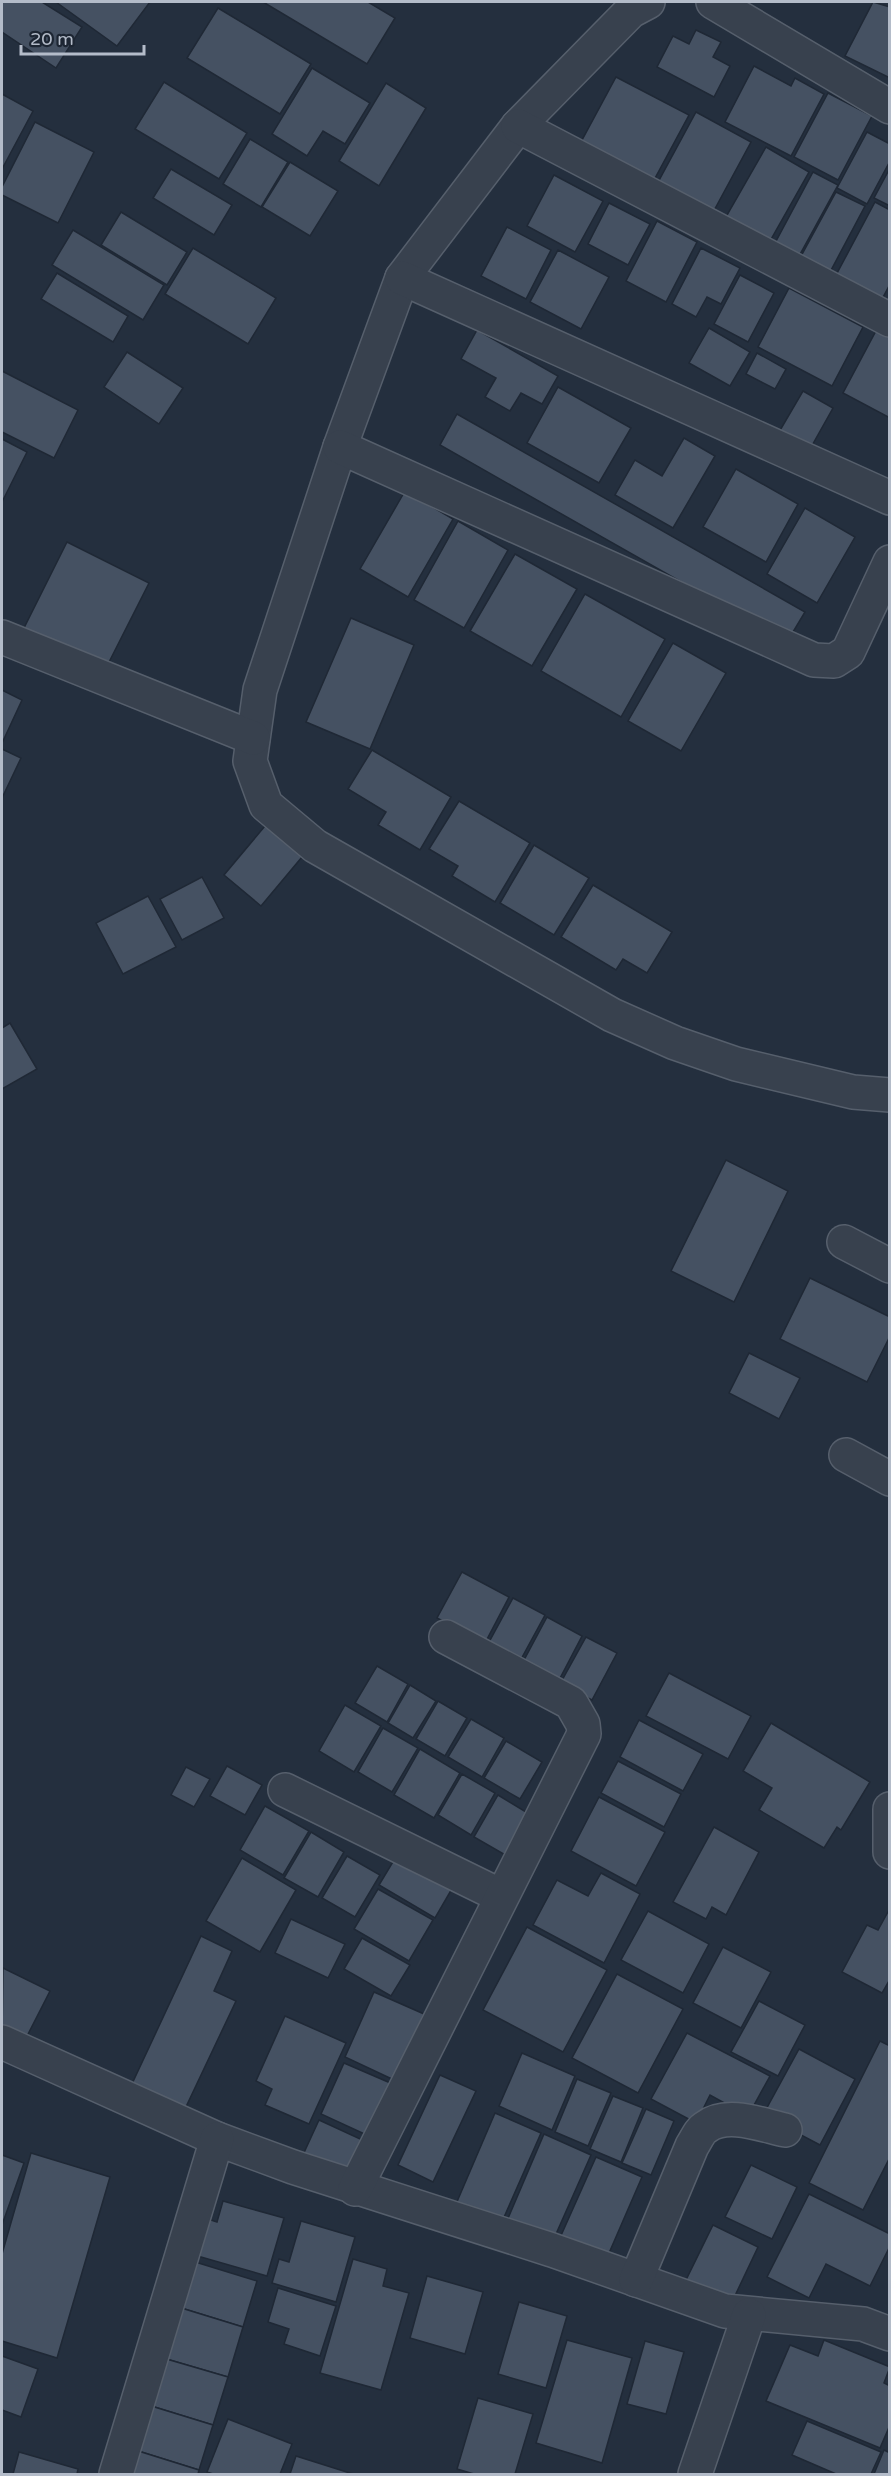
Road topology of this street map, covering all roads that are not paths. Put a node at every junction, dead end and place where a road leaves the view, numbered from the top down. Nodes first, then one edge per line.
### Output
1 (648, 2) edge
2 (713, 2) edge
3 (890, 107) edge
4 (518, 126) junction
5 (402, 278) junction
6 (890, 320) edge
7 (340, 447) junction
8 (890, 498) edge
9 (890, 562) edge
10 (2, 637) edge
11 (253, 738) junction
12 (890, 1095) edge
13 (844, 1242) dead end
14 (890, 1266) edge
15 (846, 1455) dead end
16 (890, 1479) edge
17 (446, 1637) dead end
18 (285, 1790) dead end
19 (890, 1809) edge
20 (890, 1852) edge
21 (501, 1896) junction
22 (2, 2042) edge
23 (785, 2130) dead end
24 (217, 2139) junction
25 (355, 2189) junction
26 (636, 2280) junction
27 (749, 2315) junction
28 (881, 2323) edge
29 (116, 2475) edge
30 (695, 2475) edge

1 - 4 street
2 - 3 street
4 - 5 street
4 - 6 street
5 - 7 street
5 - 8 street
7 - 9 street
7 - 11 street
10 - 11 street
11 - 12 street
13 - 14 street
15 - 16 street
17 - 21 street
18 - 21 street
19 - 20 street
21 - 25 street
22 - 24 street
23 - 26 street
24 - 25 street
24 - 29 street
25 - 26 street
26 - 27 street
27 - 28 street
27 - 30 street

